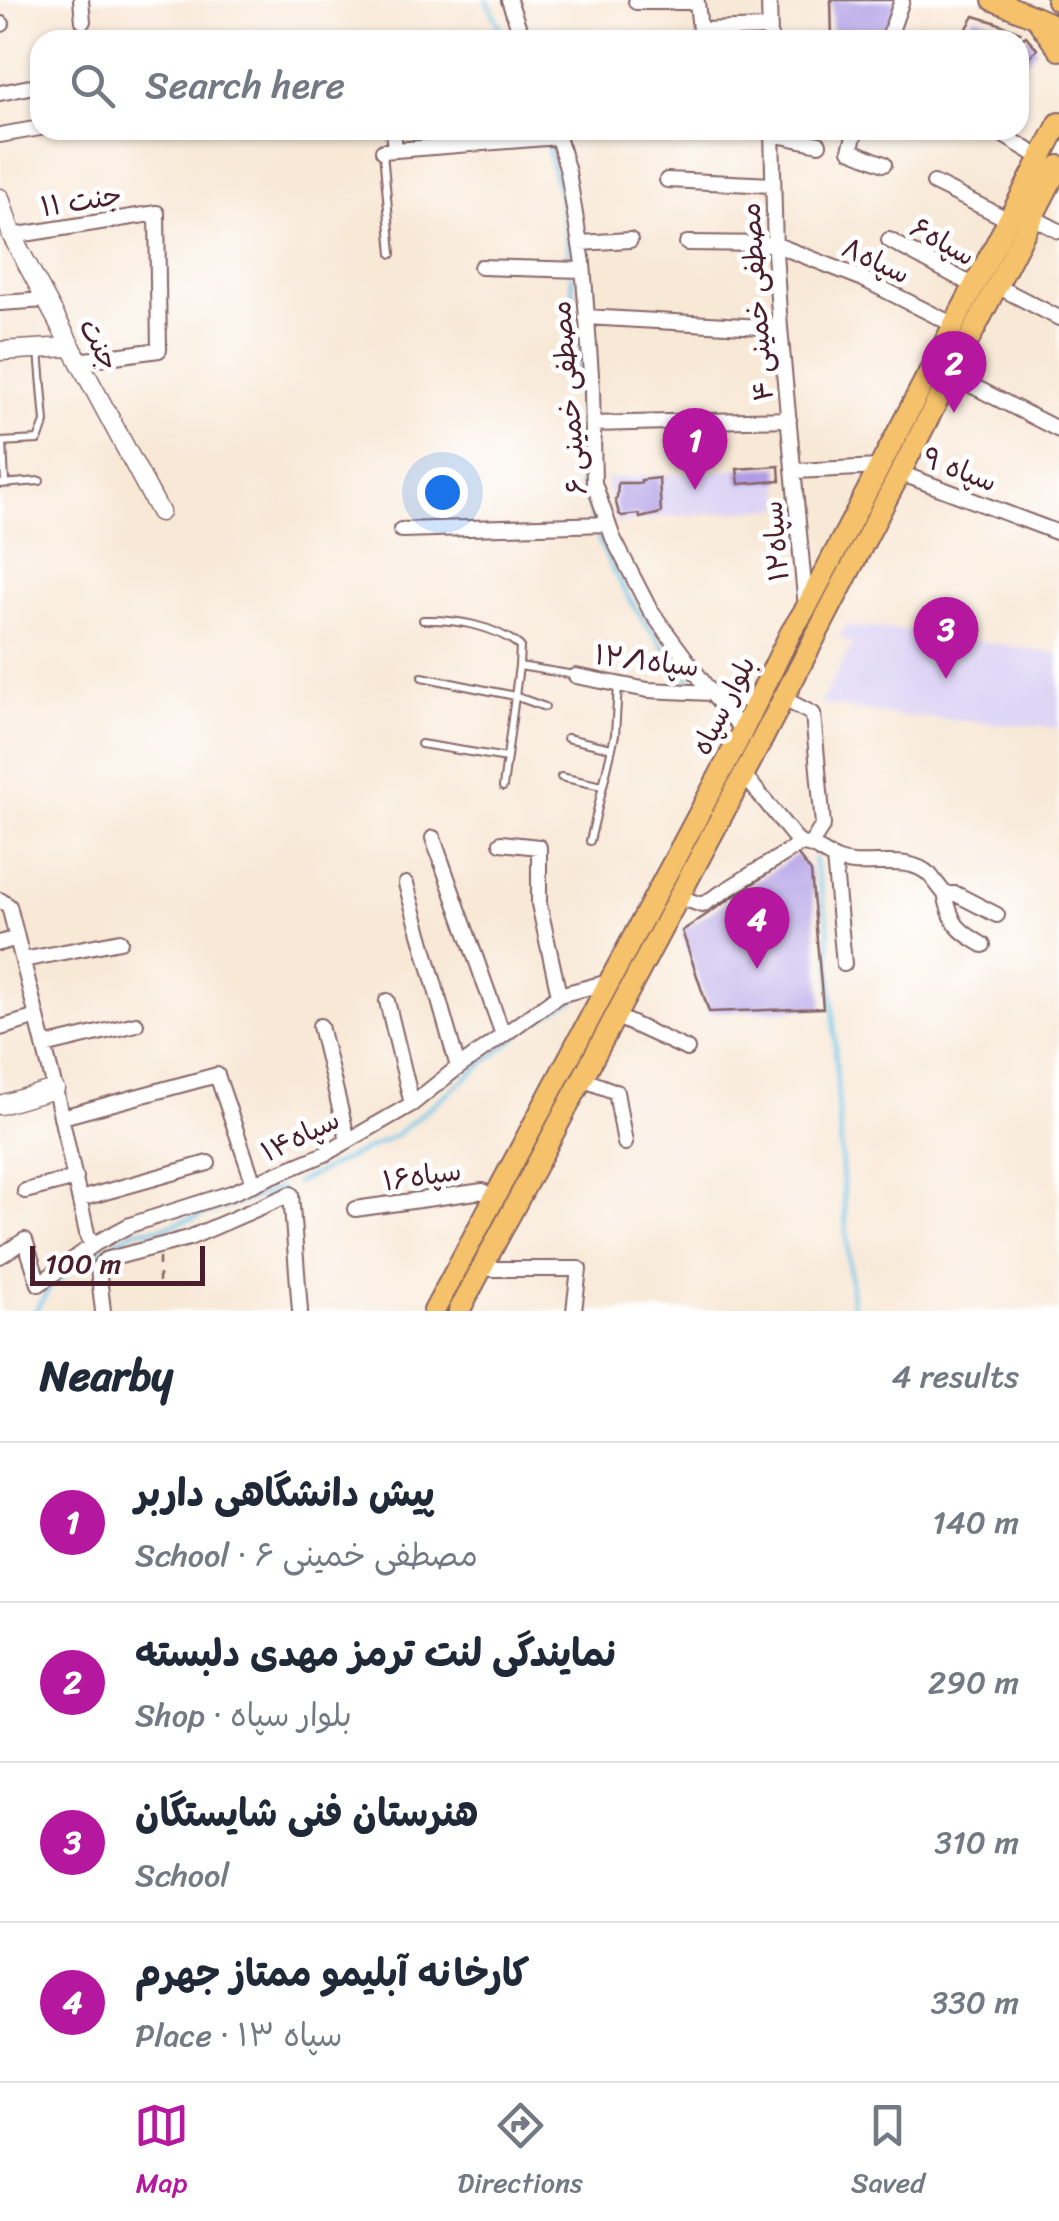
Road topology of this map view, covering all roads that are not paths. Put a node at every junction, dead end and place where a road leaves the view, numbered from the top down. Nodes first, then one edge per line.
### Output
1 (81, 0) edge
2 (509, 0) edge
3 (769, 0) edge
4 (902, 0) edge
5 (993, 0) edge
6 (636, 2) edge
7 (1033, 15) junction
8 (83, 21) dead end
9 (1059, 26) edge
10 (520, 30) edge
11 (699, 30) edge
12 (770, 30) edge
13 (892, 30) edge
14 (1059, 50) edge
15 (30, 87) edge
16 (0, 93) edge
17 (1059, 123) edge
18 (30, 130) edge
19 (0, 135) edge
20 (392, 140) edge
21 (498, 140) edge
22 (559, 140) edge
23 (772, 140) edge
24 (803, 140) edge
25 (853, 140) edge
26 (1012, 140) edge
27 (819, 144) dead end
28 (389, 151) junction
29 (1050, 162) edge
30 (884, 164) dead end
31 (667, 180) dead end
32 (934, 183) dead end
33 (773, 186) junction
34 (0, 198) edge
35 (1032, 218) junction
36 (1008, 220) junction
37 (1059, 231) edge
38 (12, 236) junction
39 (630, 240) dead end
40 (889, 240) dead end
41 (580, 243) junction
42 (688, 243) dead end
43 (774, 244) junction
44 (392, 254) dead end
45 (480, 266) dead end
46 (584, 270) junction
47 (974, 286) junction
48 (997, 286) junction
49 (46, 300) junction
50 (0, 303) edge
51 (586, 317) junction
52 (1059, 318) edge
53 (954, 325) junction
54 (780, 328) junction
55 (39, 349) junction
56 (0, 351) edge
57 (74, 354) junction
58 (951, 374) junction
59 (789, 420) junction
60 (593, 424) junction
61 (1059, 430) edge
62 (2, 442) edge
63 (795, 470) junction
64 (890, 470) junction
65 (40, 481) dead end
66 (2, 483) edge
67 (160, 512) dead end
68 (608, 524) junction
69 (401, 530) dead end
70 (1059, 532) edge
71 (806, 608) junction
72 (423, 620) dead end
73 (824, 621) junction
74 (518, 666) junction
75 (576, 676) joint
76 (422, 677) dead end
77 (618, 684) junction
78 (711, 693) junction
79 (515, 696) junction
80 (784, 699) junction
81 (756, 702) junction
82 (544, 706) dead end
83 (743, 730) junction
84 (567, 738) dead end
85 (421, 744) dead end
86 (611, 748) junction
87 (506, 758) junction
88 (744, 775) junction
89 (561, 777) dead end
90 (602, 786) junction
91 (503, 787) dead end
92 (433, 838) dead end
93 (590, 841) dead end
94 (501, 844) dead end
95 (805, 844) junction
96 (834, 858) junction
97 (406, 884) dead end
98 (945, 894) junction
99 (678, 897) junction
100 (0, 900) edge
101 (996, 915) dead end
102 (17, 938) junction
103 (120, 941) dead end
104 (0, 943) edge
105 (983, 945) dead end
106 (23, 960) junction
107 (844, 964) dead end
108 (609, 982) junction
109 (560, 995) junction
110 (386, 1001) dead end
111 (616, 1016) junction
112 (37, 1017) junction
113 (136, 1024) dead end
114 (320, 1026) dead end
115 (0, 1028) edge
116 (503, 1036) junction
117 (44, 1046) junction
118 (687, 1049) dead end
119 (458, 1068) junction
120 (582, 1078) junction
121 (55, 1089) junction
122 (412, 1104) junction
123 (0, 1105) edge
124 (62, 1117) junction
125 (348, 1141) junction
126 (625, 1142) dead end
127 (208, 1163) dead end
128 (284, 1173) junction
129 (76, 1178) junction
130 (254, 1184) junction
131 (25, 1191) dead end
132 (291, 1194) junction
133 (80, 1199) junction
134 (493, 1199) junction
135 (355, 1209) dead end
136 (96, 1243) junction
137 (0, 1256) edge
138 (482, 1269) junction
139 (102, 1311) edge
140 (300, 1311) edge
141 (434, 1311) edge
142 (460, 1311) edge
143 (574, 1311) edge

1 - 8 street
2 - 10 street
3 - 12 street
4 - 13 street
5 - 7 main road
6 - 11 street
7 - 9 main road
7 - 14 main road
15 - 16 street
17 - 29 main road, بلوار سپاه
18 - 19 street
20 - 28 street
21 - 28 street
22 - 41 street, مصطفی خمینی ۶
23 - 33 street, مصطفی خمینی ۴
24 - 27 street
25 - 30 street
26 - 29 street
28 - 44 lane
29 - 35 main road, بلوار سپاه
29 - 36 main road, بلوار سپاه
31 - 33 street
32 - 36 street
33 - 43 street, مصطفی خمینی ۴
34 - 38 street, جنت
35 - 37 street
35 - 48 main road, بلوار سپاه
36 - 47 main road, بلوار سپاه
38 - 49 street, جنت
38 - 57 street, جنت ۱۱
39 - 41 street
40 - 47 street, سپاه۶
41 - 46 street, مصطفی خمینی ۶
42 - 43 street
43 - 53 street, سپاه۸
43 - 54 street, مصطفی خمینی ۴
45 - 46 street
46 - 51 street, مصطفی خمینی ۶
47 - 53 main road, بلوار سپاه
48 - 52 street
48 - 58 main road, بلوار سپاه
49 - 50 street
49 - 57 street, جنت
51 - 54 street
51 - 60 street, مصطفی خمینی ۶
53 - 64 main road, بلوار سپاه
54 - 59 street, مصطفی خمینی ۴
55 - 56 street
55 - 57 street
55 - 62 lane
57 - 67 street, جنت
58 - 61 street
58 - 64 main road, بلوار سپاه
59 - 60 street
59 - 63 street, مصطفی خمینی ۴
60 - 68 street, مصطفی خمینی ۶
62 - 66 lane
63 - 64 street
63 - 71 street, سپاه۱۲
64 - 70 street, سپاه ۹
64 - 71 main road, بلوار سپاه
64 - 73 main road, بلوار سپاه
65 - 66 lane
68 - 69 street
68 - 78 street, مصطفی خمینی ۶
71 - 73 main road
71 - 81 main road, بلوار سپاه
72 - 74 lane
73 - 80 main road, بلوار سپاه
74 - 75 lane
74 - 79 lane
75 - 77 street, سپاه۱۲/۱
76 - 79 lane
77 - 78 street, سپاه۱۲/۱
77 - 86 lane
78 - 81 street, سپاه۱۲/۱
78 - 83 street, سپاه۱۲/۱
79 - 82 lane
79 - 87 lane
80 - 88 main road, بلوار سپاه
80 - 95 street
81 - 83 main road, بلوار سپاه
83 - 108 main road, بلوار سپاه
84 - 86 lane
85 - 87 lane
86 - 90 lane
87 - 91 lane
88 - 95 street
88 - 99 main road, بلوار سپاه
89 - 90 lane
90 - 93 lane
92 - 116 street
94 - 109 street
95 - 96 street
95 - 99 street
96 - 98 street
96 - 107 street
97 - 119 street
98 - 101 street
98 - 105 street
99 - 111 main road, بلوار سپاه
100 - 102 street
102 - 104 street
102 - 106 street
103 - 106 street
106 - 112 street
108 - 109 street, سپاه۱۴
108 - 134 main road, بلوار سپاه
109 - 116 street, سپاه۱۴
110 - 122 street
111 - 118 street
111 - 120 main road, بلوار سپاه
112 - 115 street
112 - 117 street
113 - 117 street
114 - 125 street
116 - 119 street, سپاه۱۴
117 - 121 street
119 - 122 street, سپاه۱۴
120 - 126 street
120 - 138 main road, بلوار سپاه
121 - 123 street
121 - 124 street
122 - 125 street, سپاه۱۴
124 - 129 street
124 - 130 street
125 - 128 street, سپاه۱۴
127 - 133 street
128 - 130 street, سپاه۱۴
128 - 132 street
129 - 131 street
129 - 133 street
130 - 136 street, سپاه۱۴
132 - 139 street
132 - 140 street
133 - 136 street
134 - 135 street, سپاه۱۶
134 - 141 main road, بلوار سپاه
136 - 137 street, سپاه۱۴
138 - 142 main road, بلوار سپاه
138 - 143 street

